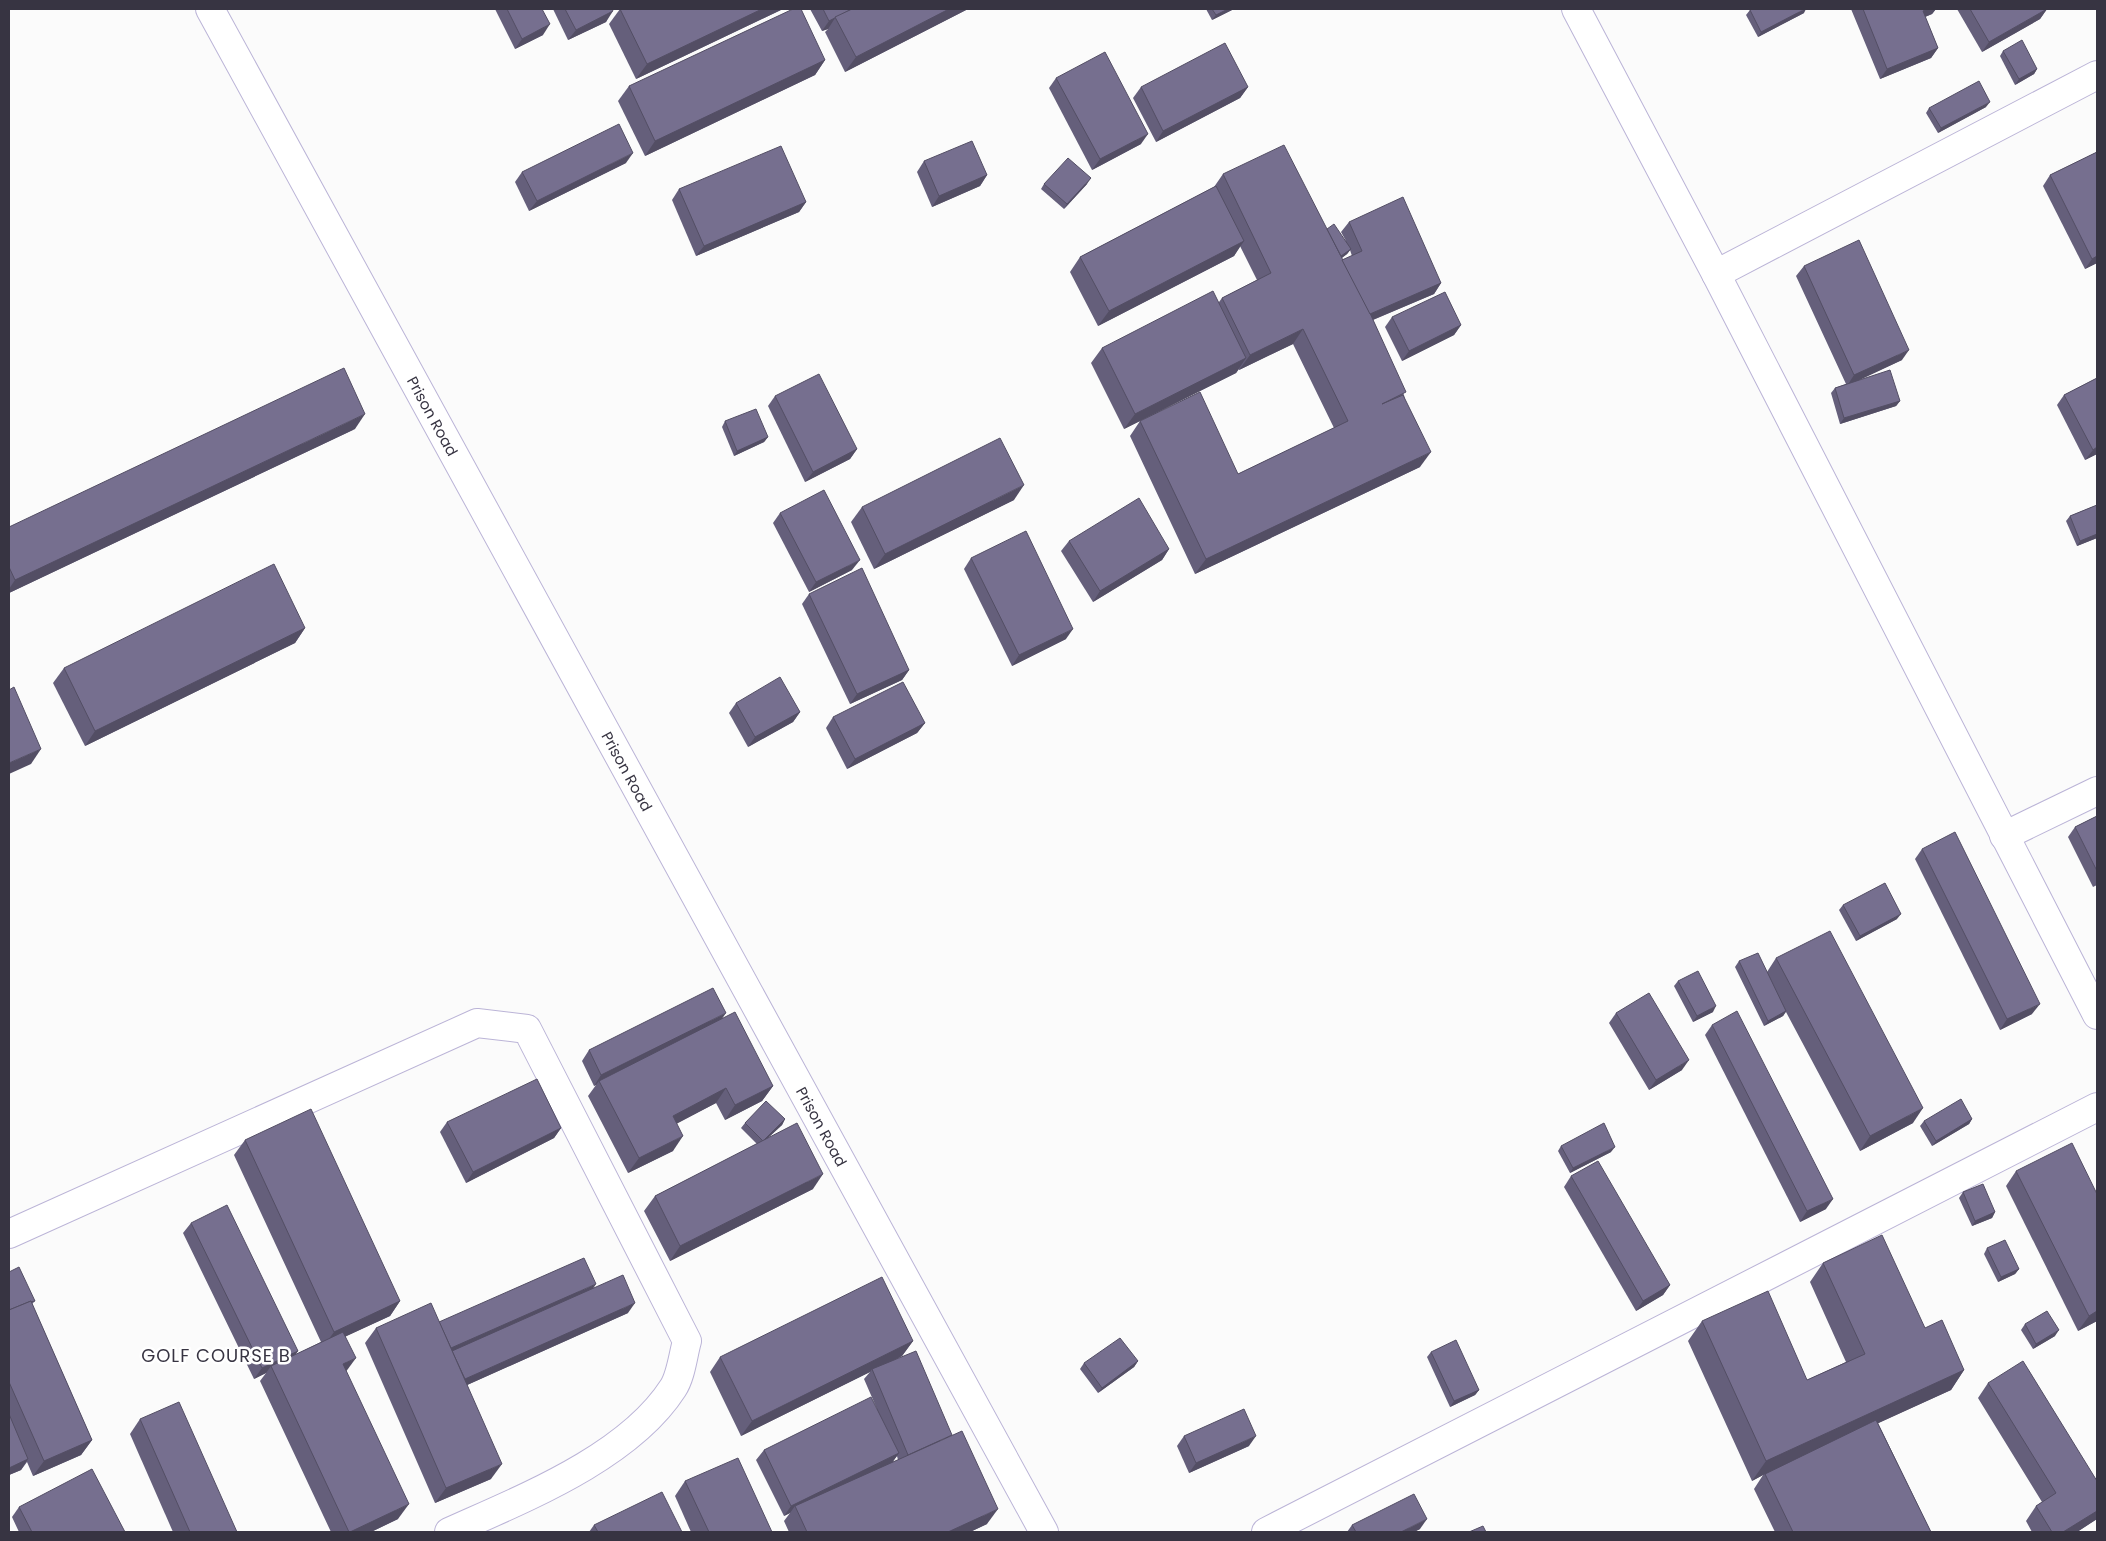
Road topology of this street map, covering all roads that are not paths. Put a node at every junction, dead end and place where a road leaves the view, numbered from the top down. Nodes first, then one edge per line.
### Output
1 (210, 9) edge
2 (1576, 9) edge
3 (2097, 75) edge
4 (1716, 274) junction
5 (2097, 791) edge
6 (2004, 836) junction
7 (2097, 1015) edge
8 (2097, 1107) edge
9 (9, 1234) edge
10 (449, 1532) edge
11 (1044, 1532) edge
12 (1266, 1532) edge

1 - 11 street, Prison Road
2 - 4 street
3 - 4 street
4 - 6 street
5 - 6 street
6 - 7 street
8 - 12 street
9 - 10 street

